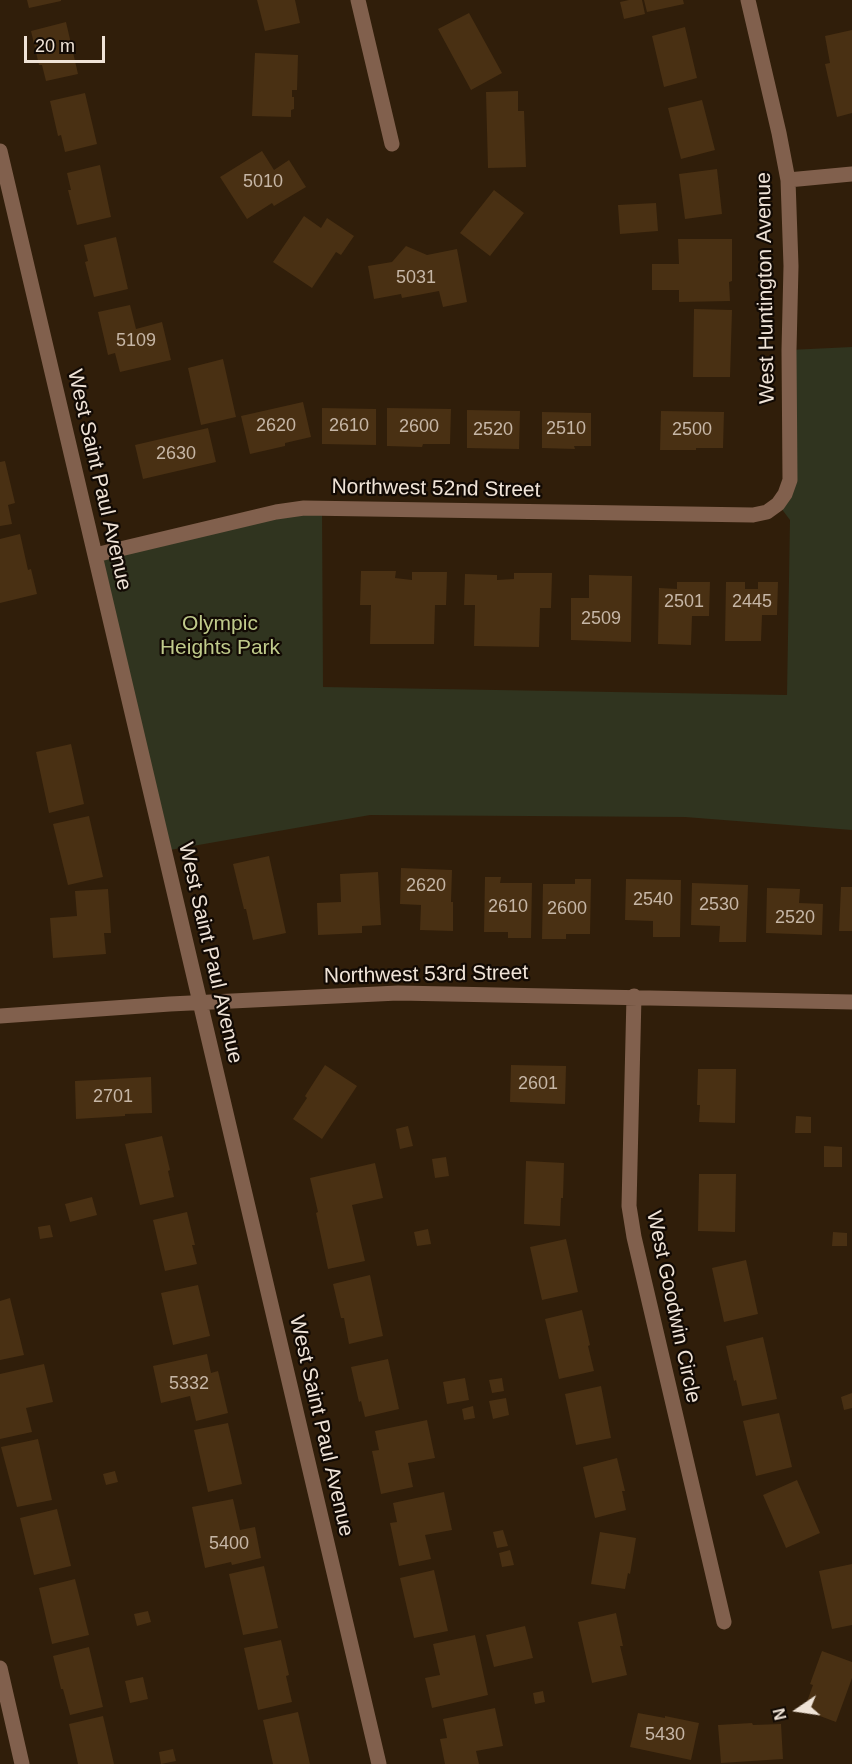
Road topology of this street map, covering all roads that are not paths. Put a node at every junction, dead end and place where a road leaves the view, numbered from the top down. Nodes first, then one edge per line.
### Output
1 (358, 0) edge
2 (748, 0) edge
3 (392, 144) dead end
4 (0, 151) edge
5 (852, 174) edge
6 (788, 180) junction
7 (778, 504) joint
8 (95, 555) junction
9 (634, 996) junction
10 (852, 1002) edge
11 (199, 1003) junction
12 (0, 1016) edge
13 (724, 1622) dead end
14 (0, 1668) edge
15 (22, 1764) edge
16 (380, 1764) edge

1 - 3 street
2 - 6 street, West Huntington Avenue
4 - 8 street, West Saint Paul Avenue
5 - 6 street
6 - 7 street, West Huntington Avenue
7 - 8 street, Northwest 52nd Street
8 - 11 street, West Saint Paul Avenue
9 - 10 street, Northwest 53rd Street
9 - 11 street, Northwest 53rd Street
9 - 13 street, West Goodwin Circle
11 - 12 street, Northwest 53rd Street
11 - 16 street, West Saint Paul Avenue
14 - 15 street

